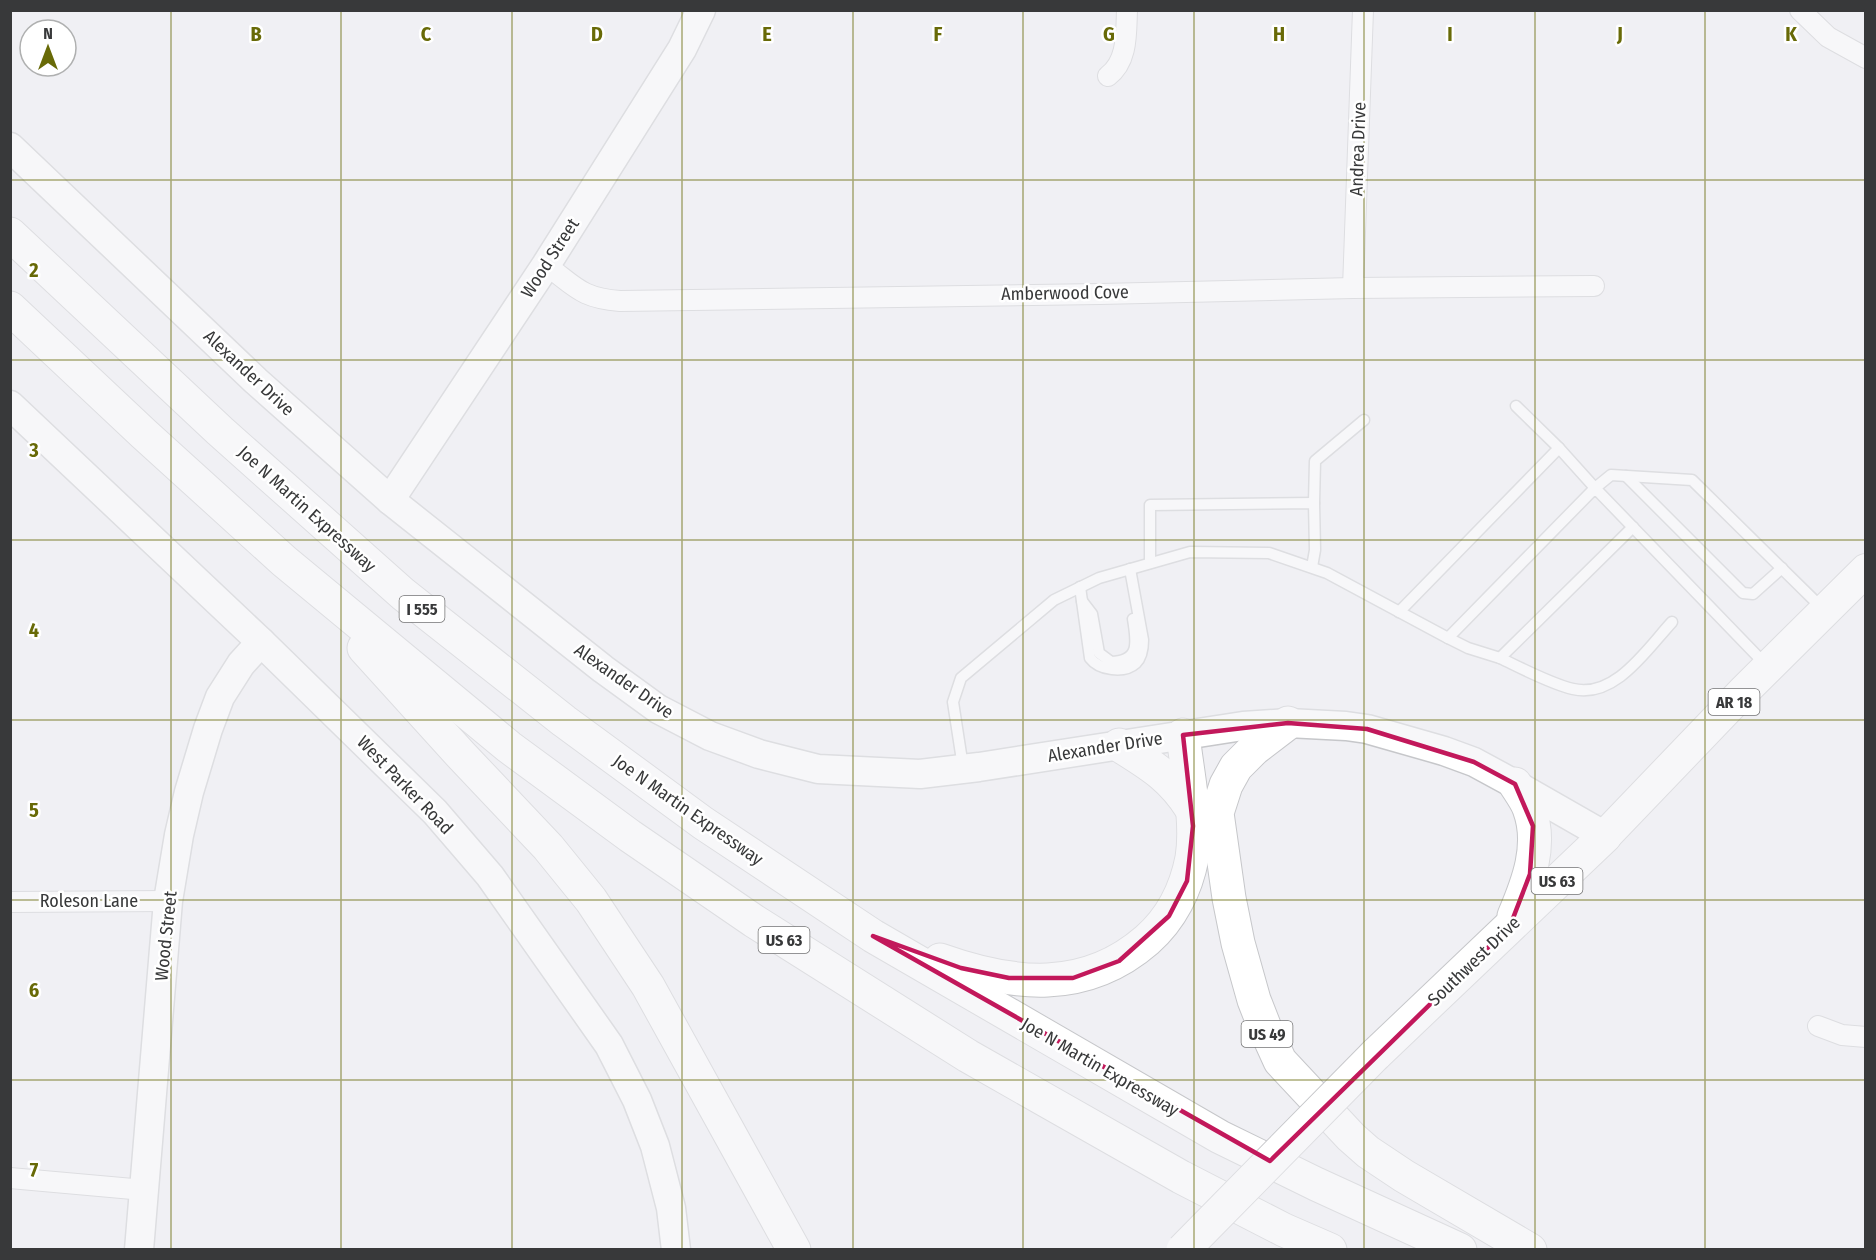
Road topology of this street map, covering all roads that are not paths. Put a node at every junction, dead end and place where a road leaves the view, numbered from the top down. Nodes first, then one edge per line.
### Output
1 (701, 10) edge
2 (1127, 10) edge
3 (1363, 10) edge
4 (1800, 10) edge
5 (1866, 58) edge
6 (1108, 76) dead end
7 (10, 147) edge
8 (10, 234) edge
9 (546, 265) junction
10 (1594, 286) dead end
11 (1353, 288) junction
12 (10, 308) edge
13 (10, 405) edge
14 (1516, 406) dead end
15 (1364, 420) dead end
16 (1559, 448) junction
17 (1626, 476) junction
18 (1595, 488) junction
19 (390, 500) junction
20 (1314, 503) junction
21 (1633, 527) junction
22 (284, 561) junction
23 (1150, 563) junction
24 (1312, 567) junction
25 (1782, 568) junction
26 (1130, 569) junction
27 (1866, 570) edge
28 (1080, 587) junction
29 (1825, 610) junction
30 (1399, 612) junction
31 (1672, 622) dead end
32 (1448, 638) junction
33 (261, 642) junction
34 (1500, 658) junction
35 (1768, 667) junction
36 (1288, 723) junction
37 (1193, 733) junction
38 (1119, 745) junction
39 (963, 769) junction
40 (1515, 784) junction
41 (1204, 811) junction
42 (1605, 836) junction
43 (168, 901) junction
44 (10, 902) edge
45 (1510, 926) junction
46 (873, 936) junction
47 (1818, 1026) dead end
48 (1866, 1037) edge
49 (10, 1178) edge
50 (144, 1190) junction
51 (139, 1250) edge
52 (676, 1250) edge
53 (794, 1250) edge
54 (1183, 1250) edge
55 (1330, 1250) edge
56 (1460, 1250) edge
57 (1530, 1250) edge

1 - 9 street, Wood Street
2 - 6 street
3 - 11 street, Andrea Drive
4 - 5 street
7 - 19 street, Alexander Drive
8 - 46 highway, Joe N Martin Expressway / I 555
9 - 11 street, Amberwood Cove
9 - 19 street, Wood Street
10 - 11 street, Amberwood Cove
12 - 22 highway
13 - 33 street, West Parker Road
14 - 16 lane
15 - 20 lane
16 - 18 lane
16 - 30 lane
17 - 18 lane
17 - 25 lane
17 - 25 lane
18 - 21 lane
18 - 32 lane
19 - 39 street, Alexander Drive
20 - 23 lane
20 - 24 lane
21 - 34 lane
21 - 35 lane
22 - 53 highway
22 - 55 highway, US 63
23 - 24 lane
23 - 26 lane
24 - 30 lane
25 - 29 lane
26 - 28 lane
26 - 28 lane
27 - 29 main road, Southwest Drive / AR 18
28 - 39 lane
29 - 35 main road, Southwest Drive / AR 18
30 - 32 lane
31 - 34 lane
32 - 34 lane
33 - 43 street, Wood Street
33 - 52 street, West Parker Road
35 - 42 main road, Southwest Drive / AR 18
36 - 37 street, Alexander Drive
36 - 40 street, Alexander Drive
36 - 41 highway, US 49
37 - 38 street, Alexander Drive
37 - 41 highway, US 49
38 - 39 street, Alexander Drive
38 - 41 highway
40 - 42 street, Alexander Drive
40 - 45 highway
41 - 46 highway
41 - 57 highway, US 49
42 - 45 highway, Southwest Drive / US 63
43 - 44 street, Roleson Lane
43 - 50 street, Wood Street
45 - 54 highway, Southwest Drive, bridge
46 - 56 highway, Joe N Martin Expressway
47 - 48 street
49 - 50 street
50 - 51 street, Wood Street

